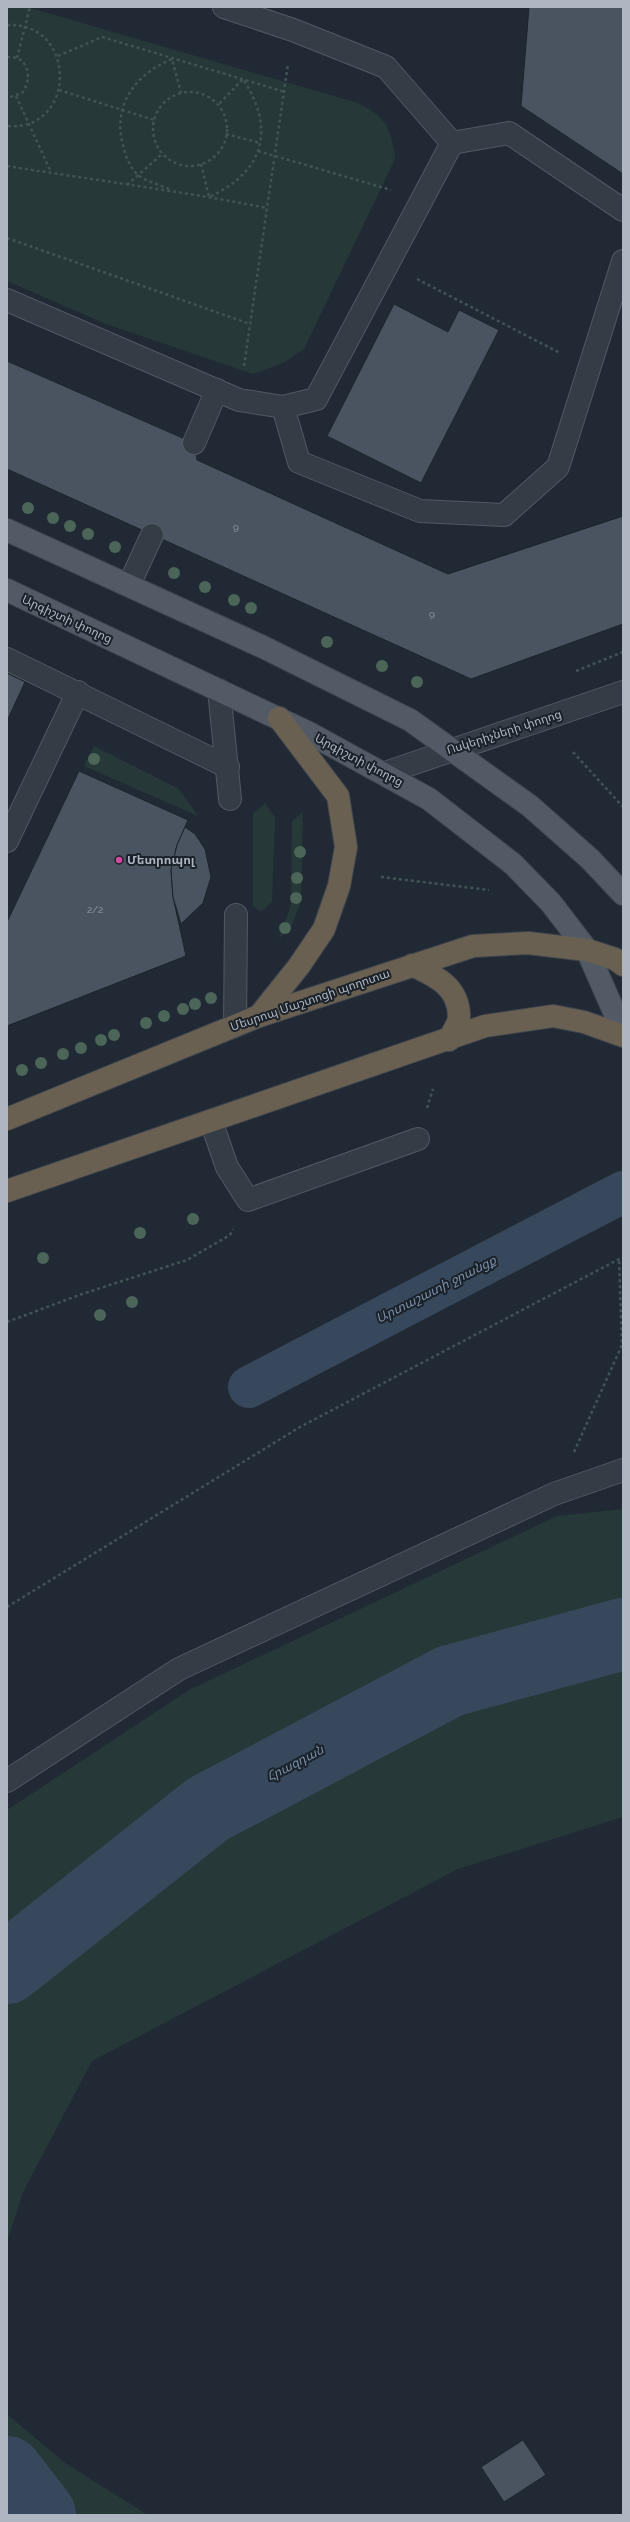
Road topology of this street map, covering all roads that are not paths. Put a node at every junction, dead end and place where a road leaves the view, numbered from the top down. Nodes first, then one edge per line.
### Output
1 (224, 7) edge
2 (452, 143) junction
3 (623, 210) edge
4 (623, 261) edge
5 (7, 300) edge
6 (217, 390) junction
7 (283, 408) junction
8 (194, 442) dead end
9 (7, 530) edge
10 (152, 535) dead end
11 (129, 585) junction
12 (7, 590) edge
13 (7, 659) edge
14 (219, 690) junction
15 (78, 692) junction
16 (623, 692) edge
17 (279, 718) junction
18 (453, 749) junction
19 (228, 767) junction
20 (385, 773) junction
21 (230, 799) dead end
22 (7, 841) edge
23 (623, 894) edge
24 (236, 915) dead end
25 (587, 950) junction
26 (412, 965) junction
27 (623, 965) edge
28 (258, 1016) junction
29 (235, 1026) junction
30 (623, 1032) edge
31 (623, 1036) edge
32 (450, 1040) junction
33 (7, 1119) edge
34 (211, 1121) junction
35 (418, 1139) dead end
36 (12, 1193) edge
37 (623, 1470) edge
38 (7, 1781) edge

1 - 2 street
2 - 3 street
2 - 7 street
4 - 7 street
5 - 6 street
6 - 7 street
6 - 8 street
9 - 11 main road
10 - 11 street
11 - 18 main road
12 - 14 main road, Արգիշտի փողոց
13 - 15 street
14 - 17 main road, Արգիշտի փողոց
14 - 19 street
15 - 19 street
15 - 22 street
16 - 18 street, Ոսկերիչների փողոց
17 - 20 main road, Արգիշտի փողոց
17 - 28 highway
18 - 20 street, Ոսկերիչների փողոց
18 - 23 main road
19 - 21 street
20 - 25 main road, Արգիշտի փողոց
24 - 29 street
25 - 26 highway, Մեսրոպ Մաշտոցի պողոտա
25 - 27 highway, Մեսրոպ Մաշտոցի պողոտա
25 - 30 main road, Արգիշտի փողոց
26 - 28 highway, Մեսրոպ Մաշտոցի պողոտա
26 - 32 highway
28 - 29 highway, Մեսրոպ Մաշտոցի պողոտա
29 - 33 highway, Մեսրոպ Մաշտոցի պողոտա
31 - 32 highway
32 - 34 highway
34 - 35 street
34 - 36 highway
37 - 38 street

